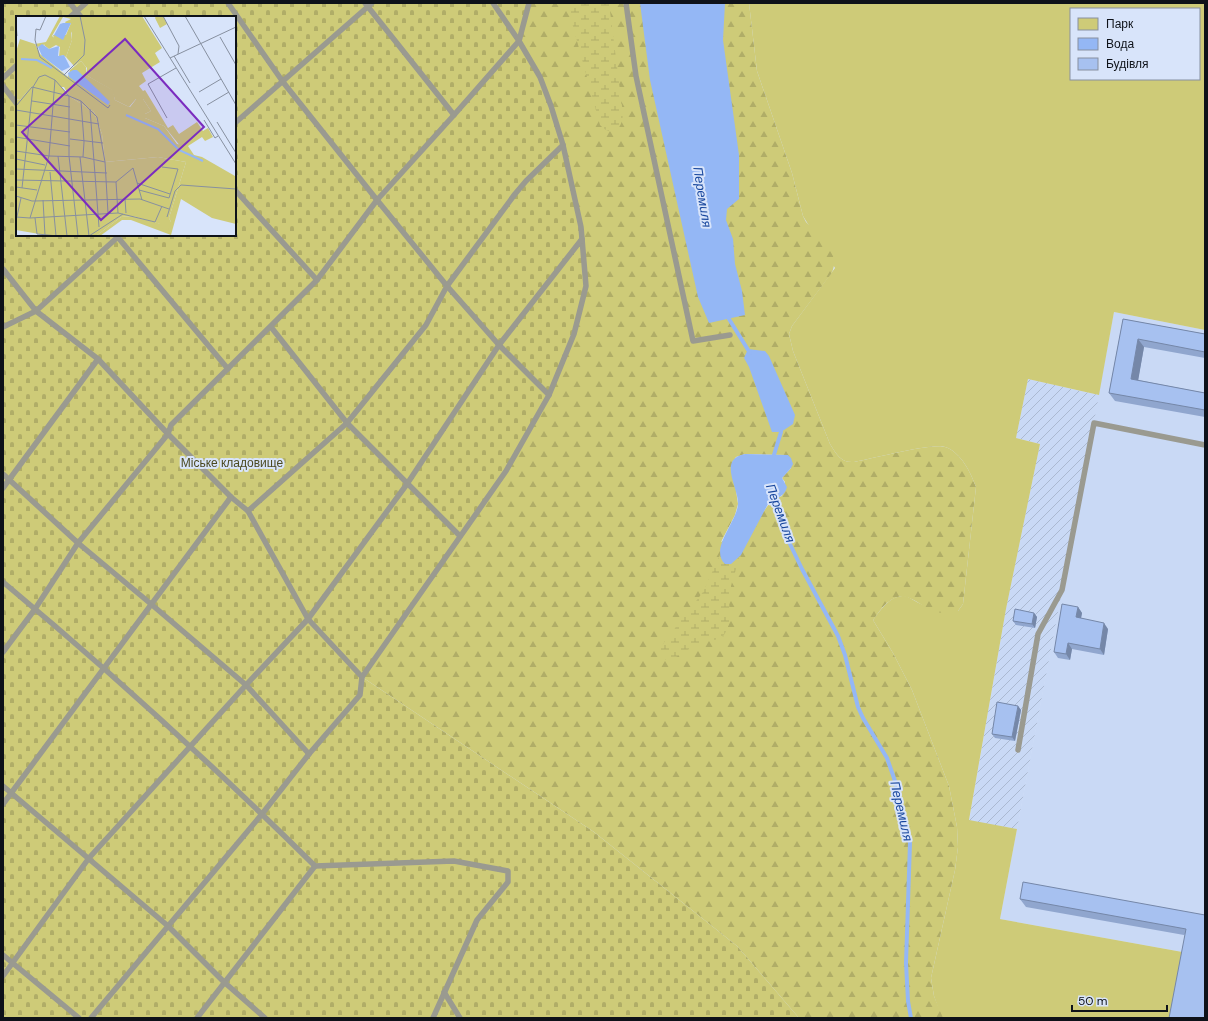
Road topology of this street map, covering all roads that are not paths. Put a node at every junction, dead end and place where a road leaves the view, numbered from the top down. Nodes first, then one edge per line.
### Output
1 (70, 3) edge
2 (86, 3) edge
3 (228, 3) edge
4 (494, 3) edge
5 (528, 3) edge
6 (626, 3) edge
7 (368, 4) edge
8 (76, 11) junction
9 (71, 16) edge
10 (80, 16) edge
11 (519, 41) junction
12 (16, 66) edge
13 (3, 78) edge
14 (283, 82) junction
15 (3, 86) edge
16 (16, 103) edge
17 (454, 116) junction
18 (236, 122) edge
19 (563, 145) junction
20 (236, 191) edge
21 (377, 200) junction
22 (118, 236) edge
23 (582, 239) junction
24 (3, 270) edge
25 (317, 280) junction
26 (448, 286) junction
27 (36, 311) junction
28 (3, 327) edge
29 (271, 327) junction
30 (730, 336) dead end
31 (499, 345) junction
32 (98, 359) junction
33 (228, 369) junction
34 (549, 395) junction
35 (346, 423) junction
36 (168, 434) junction
37 (1205, 445) edge
38 (3, 474) edge
39 (9, 480) junction
40 (407, 484) junction
41 (3, 488) edge
42 (231, 497) junction
43 (248, 511) junction
44 (460, 536) junction
45 (78, 543) junction
46 (3, 582) edge
47 (151, 604) junction
48 (35, 609) junction
49 (308, 619) junction
50 (3, 652) edge
51 (103, 668) junction
52 (362, 677) junction
53 (246, 686) junction
54 (191, 747) junction
55 (1018, 750) dead end
56 (310, 754) junction
57 (3, 786) edge
58 (11, 793) junction
59 (3, 804) edge
60 (262, 814) junction
61 (90, 858) junction
62 (315, 866) junction
63 (168, 926) junction
64 (3, 955) edge
65 (13, 962) junction
66 (3, 976) edge
67 (224, 982) junction
68 (444, 992) junction
69 (79, 1018) edge
70 (91, 1018) edge
71 (197, 1018) edge
72 (264, 1018) edge
73 (433, 1018) edge
74 (460, 1018) edge

1 - 8 lane
2 - 8 lane
3 - 14 lane
4 - 11 lane
5 - 11 lane
6 - 30 lane
7 - 14 lane
7 - 17 lane
8 - 9 lane
8 - 10 lane
11 - 17 lane
11 - 19 lane
12 - 13 lane
14 - 18 lane
14 - 21 lane
15 - 16 lane
17 - 21 lane
19 - 23 lane
19 - 26 lane
20 - 25 lane
21 - 25 lane
21 - 26 lane
22 - 27 lane
22 - 33 lane
23 - 31 lane
23 - 34 lane
24 - 27 lane
25 - 29 lane
26 - 31 lane
26 - 35 lane
27 - 28 lane
27 - 32 lane
29 - 33 lane
29 - 35 lane
31 - 34 lane
31 - 40 lane
32 - 36 lane
32 - 39 lane
33 - 36 lane
34 - 44 lane
35 - 40 lane
35 - 43 lane
36 - 42 lane
36 - 45 lane
37 - 55 lane
38 - 39 lane
39 - 41 lane
39 - 45 lane
40 - 44 lane
40 - 49 lane
42 - 43 lane
42 - 47 lane
43 - 49 lane
44 - 52 lane
45 - 47 lane
45 - 48 lane
46 - 48 lane
47 - 51 lane
47 - 53 lane
48 - 50 lane
48 - 51 lane
49 - 52 lane
49 - 53 lane
51 - 54 lane
51 - 58 lane
52 - 56 lane
53 - 54 lane
53 - 56 lane
54 - 60 lane
54 - 61 lane
56 - 60 lane
57 - 58 lane
58 - 59 lane
58 - 61 lane
60 - 62 lane
60 - 63 lane
61 - 63 lane
61 - 65 lane
62 - 67 lane
62 - 68 lane
63 - 67 lane
63 - 70 lane
64 - 65 lane
65 - 66 lane
65 - 69 lane
67 - 71 lane
67 - 72 lane
68 - 73 lane
68 - 74 lane

